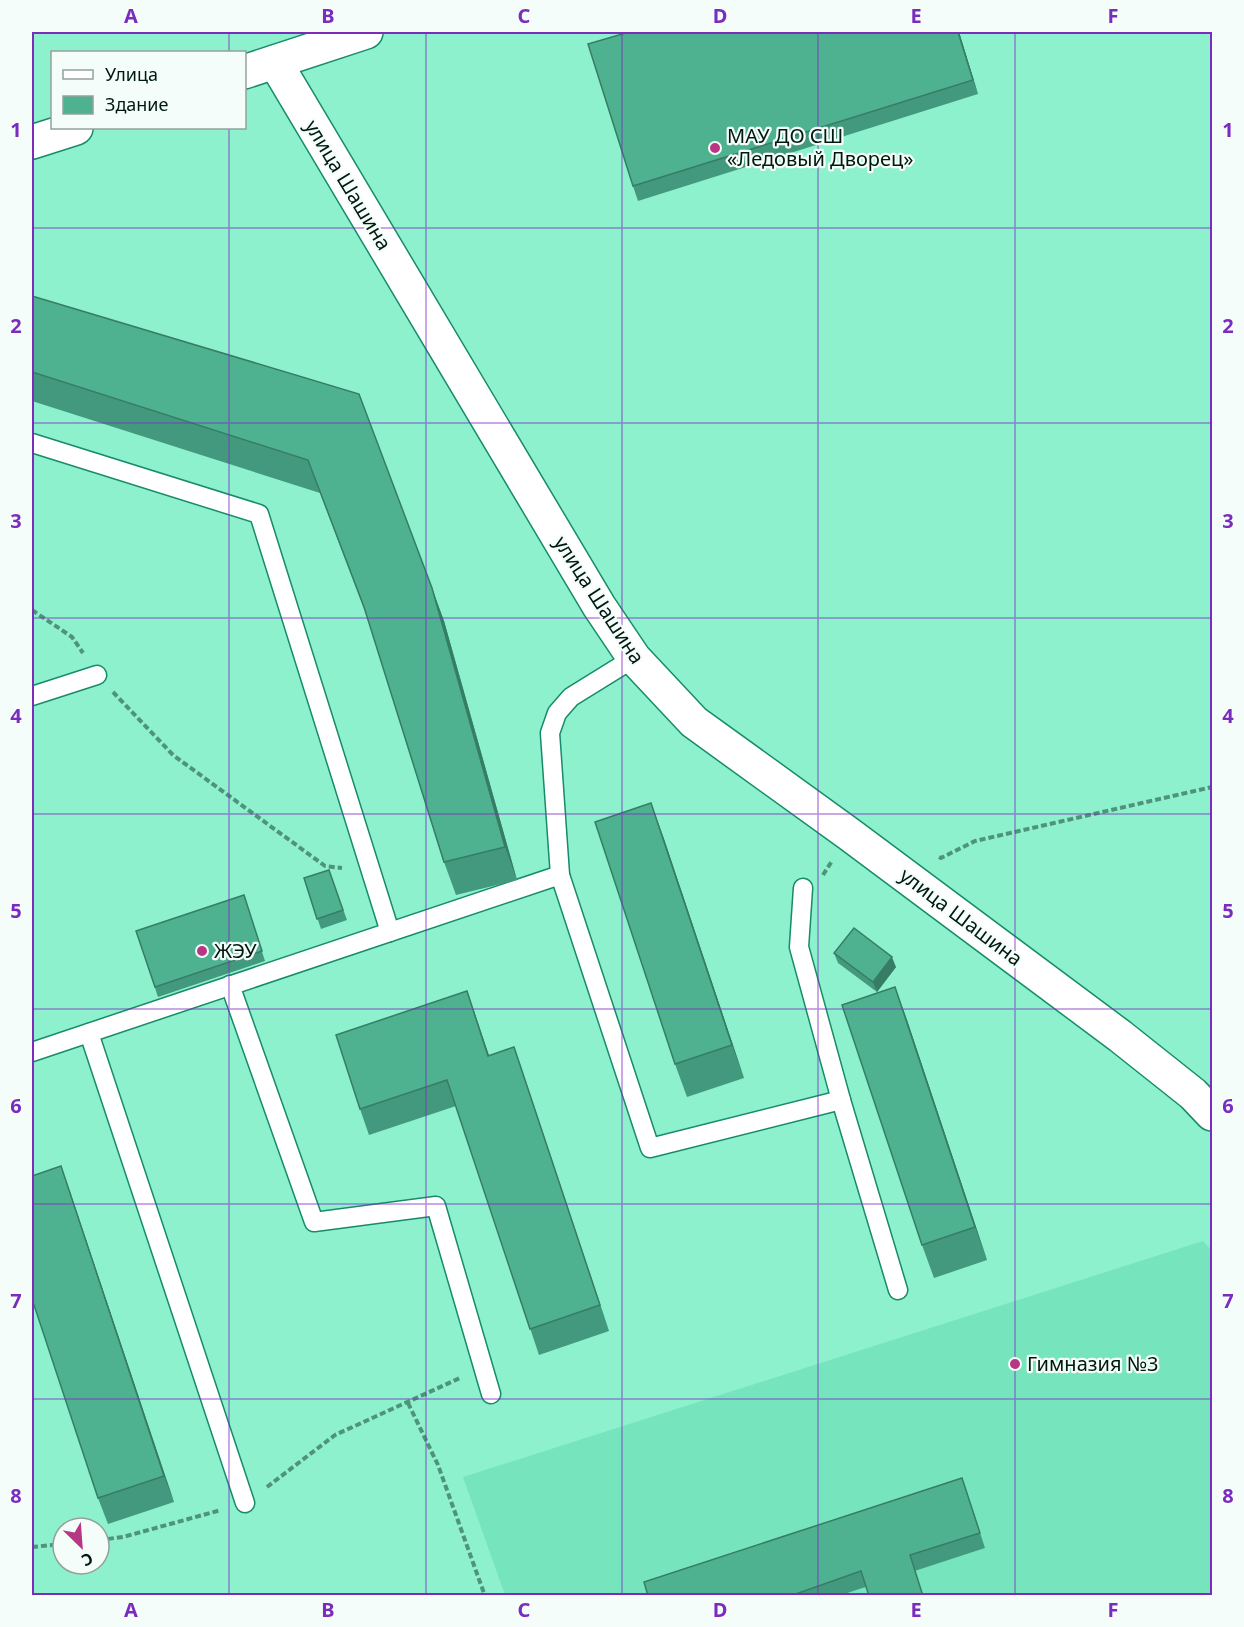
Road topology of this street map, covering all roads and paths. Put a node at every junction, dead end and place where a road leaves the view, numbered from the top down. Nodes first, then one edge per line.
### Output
1 (366, 32) edge
2 (275, 62) junction
3 (246, 71) edge
4 (73, 129) edge
5 (32, 142) edge
6 (32, 443) edge
7 (32, 610) edge
8 (634, 658) junction
9 (97, 675) junction
10 (32, 696) edge
11 (1212, 787) edge
12 (849, 834) junction
13 (931, 852) dead end
14 (370, 870) junction
15 (560, 875) junction
16 (811, 886) joint
17 (390, 932) junction
18 (230, 985) junction
19 (89, 1033) junction
20 (32, 1052) edge
21 (841, 1100) junction
22 (1212, 1114) edge
23 (898, 1290) dead end
24 (483, 1368) junction
25 (492, 1394) dead end
26 (408, 1403) junction
27 (245, 1503) junction
28 (111, 1538) edge
29 (51, 1545) edge
30 (32, 1547) edge
31 (485, 1596) edge

1 - 2 street
2 - 3 street
2 - 8 street, улица Шашина
4 - 5 street
6 - 14 lane
7 - 9 path
8 - 12 street, улица Шашина
8 - 15 lane
9 - 10 lane
9 - 14 path
11 - 13 path
12 - 16 path
12 - 22 street, улица Шашина
14 - 17 lane
15 - 17 lane
15 - 21 lane
16 - 21 lane
17 - 18 lane
18 - 19 lane
18 - 24 lane
19 - 20 lane
19 - 27 lane
21 - 23 lane
24 - 25 lane
24 - 26 path
26 - 27 path
26 - 31 path
27 - 28 path
29 - 30 path

